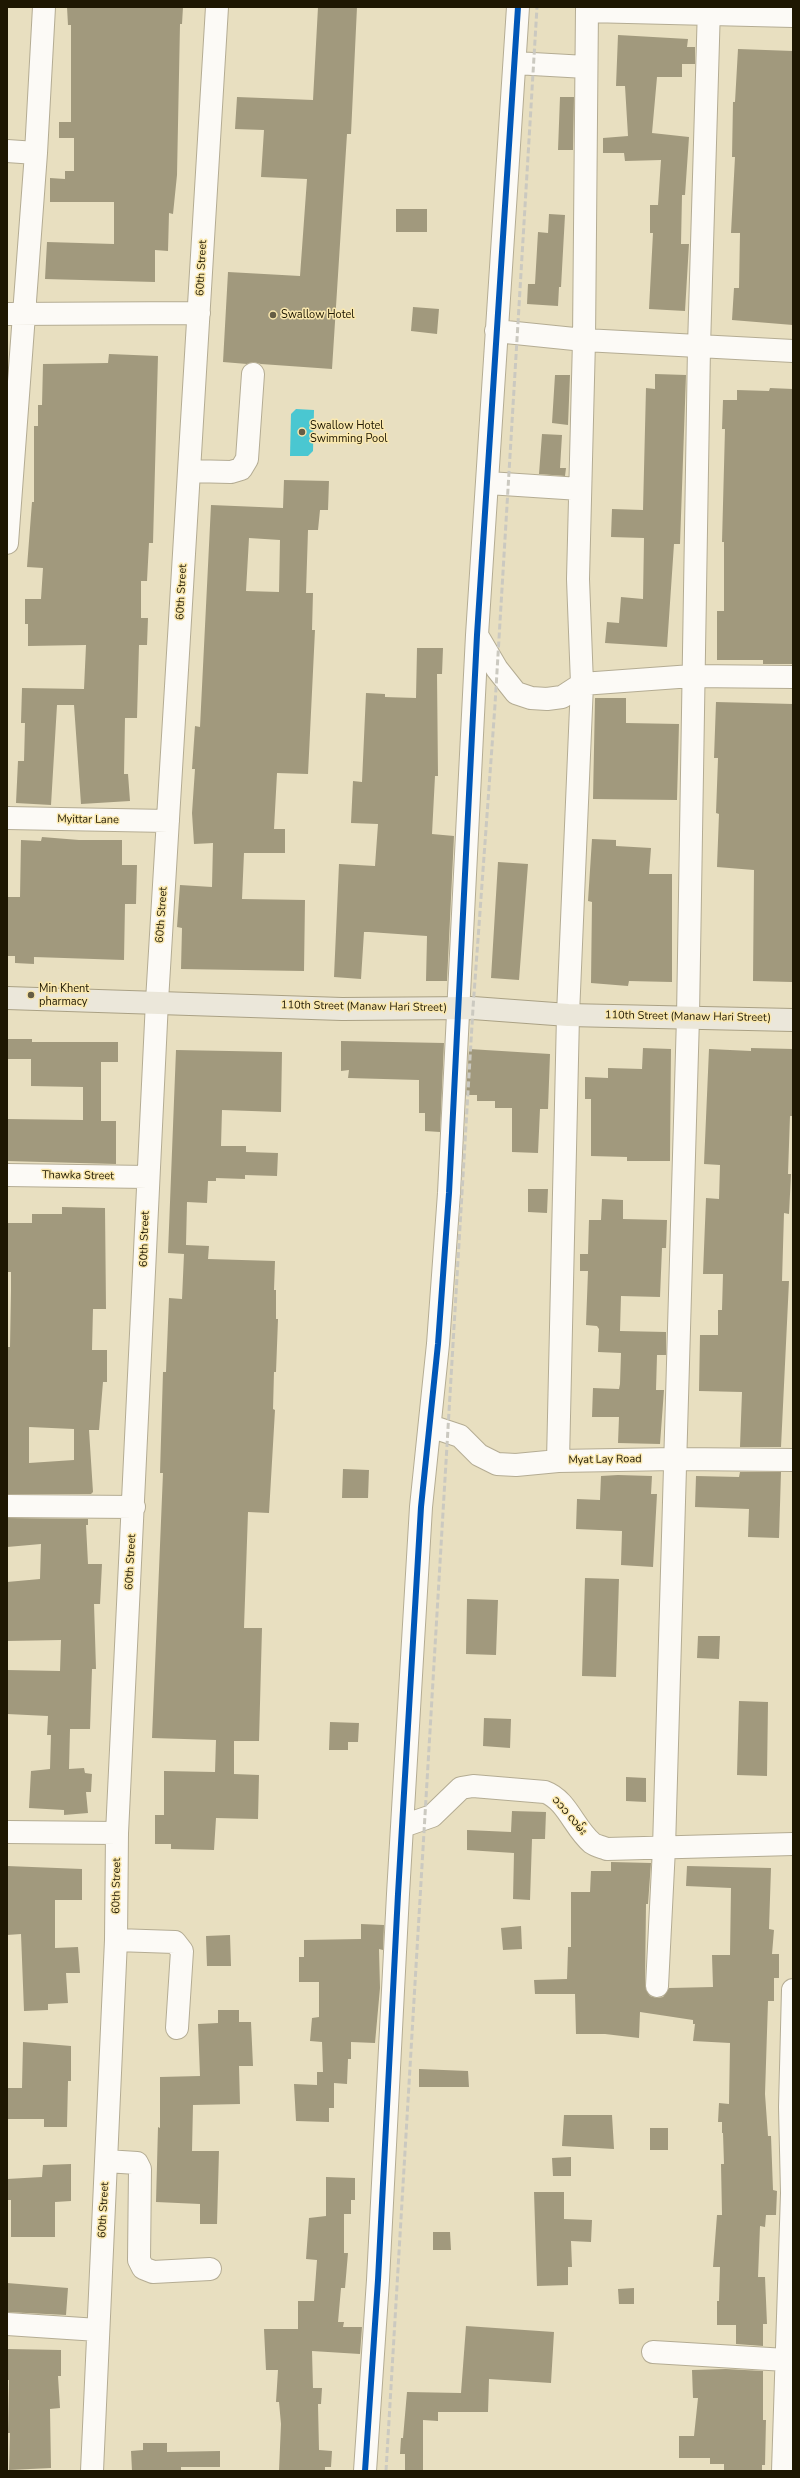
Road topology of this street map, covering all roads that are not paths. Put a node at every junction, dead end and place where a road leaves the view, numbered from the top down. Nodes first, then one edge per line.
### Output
1 (44, 7) edge
2 (217, 7) edge
3 (518, 7) edge
4 (587, 9) edge
5 (709, 10) edge
6 (793, 16) edge
7 (515, 63) junction
8 (586, 67) junction
9 (7, 151) edge
10 (36, 153) junction
11 (199, 313) junction
12 (16, 314) edge
13 (496, 331) junction
14 (584, 340) junction
15 (699, 348) junction
16 (793, 351) edge
17 (252, 374) dead end
18 (189, 471) junction
19 (488, 483) junction
20 (9, 488) edge
21 (580, 489) junction
22 (7, 543) edge
23 (477, 635) junction
24 (692, 676) junction
25 (793, 677) edge
26 (582, 684) junction
27 (7, 818) edge
28 (168, 821) junction
29 (7, 998) edge
30 (157, 1002) junction
31 (457, 1008) junction
32 (568, 1015) junction
33 (688, 1017) junction
34 (793, 1020) edge
35 (7, 1175) edge
36 (148, 1177) junction
37 (430, 1426) junction
38 (675, 1459) junction
39 (793, 1460) edge
40 (558, 1461) junction
41 (7, 1506) edge
42 (134, 1507) junction
43 (403, 1826) junction
44 (7, 1832) edge
45 (117, 1834) junction
46 (793, 1844) edge
47 (664, 1848) junction
48 (116, 1940) junction
49 (657, 1986) dead end
50 (793, 1990) edge
51 (177, 2028) dead end
52 (791, 2107) edge
53 (106, 2161) junction
54 (792, 2193) edge
55 (210, 2269) dead end
56 (7, 2324) edge
57 (98, 2330) junction
58 (653, 2352) dead end
59 (788, 2370) edge
60 (92, 2471) edge
61 (365, 2471) edge
62 (783, 2471) edge

1 - 10 street
2 - 11 street, 60th Street
3 - 7 street
4 - 5 street
4 - 8 street
5 - 6 street
5 - 15 street
7 - 8 street
7 - 13 street
8 - 14 street
9 - 10 street
10 - 12 street
11 - 12 street
11 - 18 street, 60th Street
12 - 20 street
13 - 14 street
13 - 19 street
14 - 15 street
14 - 21 street
15 - 16 street
15 - 24 street
17 - 18 street
18 - 28 street, 60th Street
19 - 21 street
19 - 23 street
20 - 22 street
21 - 26 street
23 - 26 street
23 - 31 street
24 - 25 street
24 - 26 street
24 - 33 street
26 - 32 street
27 - 28 street, Myittar Lane
28 - 30 street, 60th Street
29 - 30 main road, 110th Street (Manaw Hari Street)
30 - 31 main road, 110th Street (Manaw Hari Street)
30 - 36 street, 60th Street
31 - 32 main road, 110th Street (Manaw Hari Street)
31 - 37 street
32 - 33 main road, 110th Street (Manaw Hari Street)
32 - 40 street
33 - 34 main road, 110th Street (Manaw Hari Street)
33 - 38 street
35 - 36 street, Thawka Street
36 - 42 street, 60th Street
37 - 40 street, Myat Lay Road
37 - 43 street
38 - 39 street, Myat Lay Road
38 - 40 street, Myat Lay Road
38 - 47 street
41 - 42 street
42 - 45 street, 60th Street
43 - 47 street, ၁၁၁ လမ်း
43 - 61 street
44 - 45 street
45 - 48 street, 60th Street
46 - 47 street, ၁၁၁ လမ်း
47 - 49 street
48 - 51 street
48 - 53 street, 60th Street
50 - 52 street
52 - 54 street
53 - 55 street
53 - 57 street, 60th Street
54 - 59 street
56 - 57 street
57 - 60 street, 60th Street
58 - 59 street
59 - 62 street

